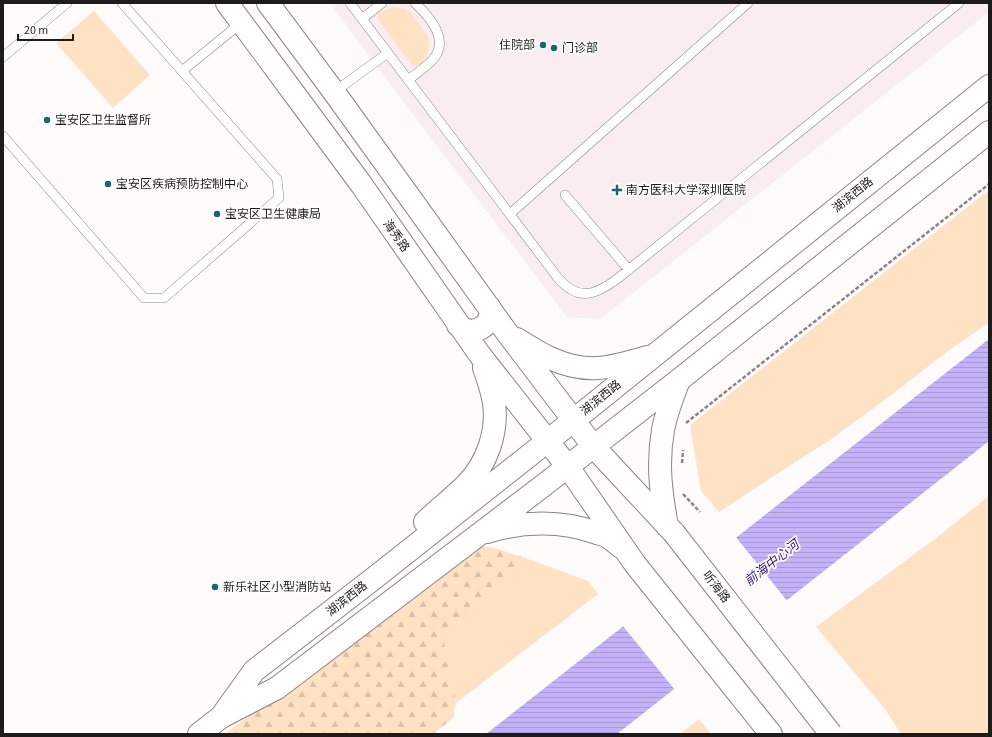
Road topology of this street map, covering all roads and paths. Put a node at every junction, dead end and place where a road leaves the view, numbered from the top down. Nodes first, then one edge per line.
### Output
1 (67, 3) edge
2 (122, 3) edge
3 (226, 3) edge
4 (268, 3) edge
5 (350, 3) edge
6 (382, 3) edge
7 (415, 3) edge
8 (748, 3) edge
9 (959, 3) edge
10 (362, 19) junction
11 (241, 23) junction
12 (388, 53) junction
13 (3, 57) edge
14 (182, 71) junction
15 (408, 80) junction
16 (989, 86) edge
17 (334, 92) junction
18 (989, 132) edge
19 (3, 136) edge
20 (989, 184) edge
21 (565, 195) dead end
22 (510, 214) junction
23 (629, 270) junction
24 (489, 307) junction
25 (458, 325) junction
26 (508, 334) junction
27 (656, 354) junction
28 (480, 355) junction
29 (678, 380) junction
30 (574, 420) junction
31 (683, 425) dead end
32 (547, 441) junction
33 (593, 446) junction
34 (683, 448) dead end
35 (682, 463) dead end
36 (568, 467) junction
37 (681, 492) dead end
38 (700, 512) dead end
39 (671, 530) junction
40 (478, 535) junction
41 (630, 557) junction
42 (373, 579) junction
43 (221, 717) junction
44 (199, 734) edge
45 (771, 734) edge
46 (832, 734) edge

1 - 13 lane
2 - 14 lane
3 - 11 main road, 海秀路
4 - 17 main road
5 - 10 lane
6 - 10 lane
7 - 15 lane
8 - 22 lane
9 - 23 lane
10 - 12 lane
11 - 14 lane
11 - 25 main road, 海秀路
12 - 15 lane
12 - 17 lane
14 - 19 lane
15 - 22 lane
16 - 27 main road, 湖滨西路
17 - 24 main road
18 - 29 main road, 湖滨西路
20 - 31 path
21 - 23 lane
22 - 23 lane
24 - 25 main road
24 - 26 main road
25 - 28 main road, 海秀路
26 - 27 main road
26 - 30 main road
27 - 30 main road, 湖滨西路
28 - 32 main road, 海秀路
28 - 42 main road
29 - 33 main road, 湖滨西路
29 - 39 main road
30 - 32 main road, 湖滨西路
30 - 33 main road
32 - 36 main road, 海秀路
32 - 42 main road, 湖滨西路
33 - 36 main road, 湖滨西路
33 - 39 main road, 听海路
34 - 35 path
36 - 40 main road, 湖滨西路
36 - 41 main road
37 - 38 path
39 - 46 main road, 听海路, bridge
40 - 41 main road
40 - 43 main road, 湖滨西路
41 - 45 main road
42 - 43 main road, 湖滨西路
43 - 44 main road, 湖滨西路

